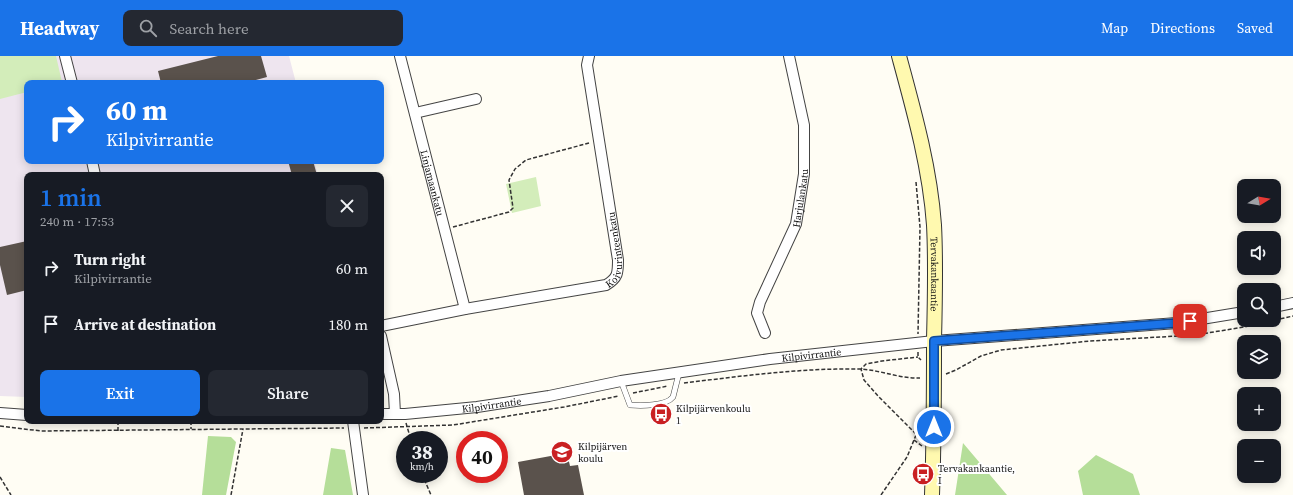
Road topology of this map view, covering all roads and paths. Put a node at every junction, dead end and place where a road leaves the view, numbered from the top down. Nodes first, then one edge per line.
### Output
1 (65, 56) edge
2 (400, 56) edge
3 (589, 56) edge
4 (789, 56) edge
5 (899, 56) edge
6 (71, 80) edge
7 (476, 98) dead end
8 (415, 112) junction
9 (599, 141) junction
10 (916, 180) dead end
11 (444, 230) junction
12 (1293, 303) edge
13 (1281, 306) edge
14 (465, 309) junction
15 (1237, 313) edge
16 (1293, 316) edge
17 (384, 325) edge
18 (765, 333) dead end
19 (934, 341) junction
20 (918, 342) junction
21 (384, 349) edge
22 (918, 357) junction
23 (925, 364) dead end
24 (861, 369) junction
25 (679, 373) junction
26 (944, 374) dead end
27 (920, 378) dead end
28 (622, 381) junction
29 (677, 384) junction
30 (626, 394) junction
31 (0, 413) edge
32 (384, 414) edge
33 (395, 414) junction
34 (24, 415) edge
35 (921, 423) dead end
36 (118, 424) edge
37 (191, 424) edge
38 (357, 425) edge
39 (0, 426) edge
40 (342, 428) dead end
41 (243, 429) junction
42 (191, 430) junction
43 (118, 431) junction
44 (916, 434) junction
45 (0, 478) edge
46 (426, 483) edge
47 (11, 495) edge
48 (231, 495) edge
49 (364, 495) edge
50 (431, 495) edge
51 (881, 495) edge
52 (932, 495) edge

1 - 6 street
2 - 8 street, Linjamaankatu
3 - 9 street, Koivurinteenkatu
4 - 18 street, Harjulankatu
5 - 19 street, Tervakankaantie
7 - 8 street
8 - 11 street, Linjamaankatu
9 - 11 path
9 - 14 street, Koivurinteenkatu
10 - 20 path
11 - 14 street, Linjamaankatu
12 - 13 street
14 - 17 street, Koivurinteenkatu
15 - 19 street, Kilpivirrantie
16 - 26 path
19 - 20 street, Kilpivirrantie
19 - 52 street, Tervakankaantie
20 - 22 path
20 - 25 street, Kilpivirrantie
21 - 33 street
22 - 23 path
22 - 24 path
24 - 27 path
24 - 29 path
24 - 44 path
25 - 28 street, Kilpivirrantie
25 - 29 lane
28 - 30 lane
28 - 33 street, Kilpivirrantie
29 - 30 path
29 - 30 lane
30 - 38 path
31 - 34 street
32 - 33 street, Kilpivirrantie
35 - 44 path
36 - 43 path
37 - 42 path
38 - 49 street
39 - 43 path
40 - 41 path
41 - 42 path
41 - 48 path
42 - 43 path
44 - 51 path
45 - 47 path
46 - 50 path

